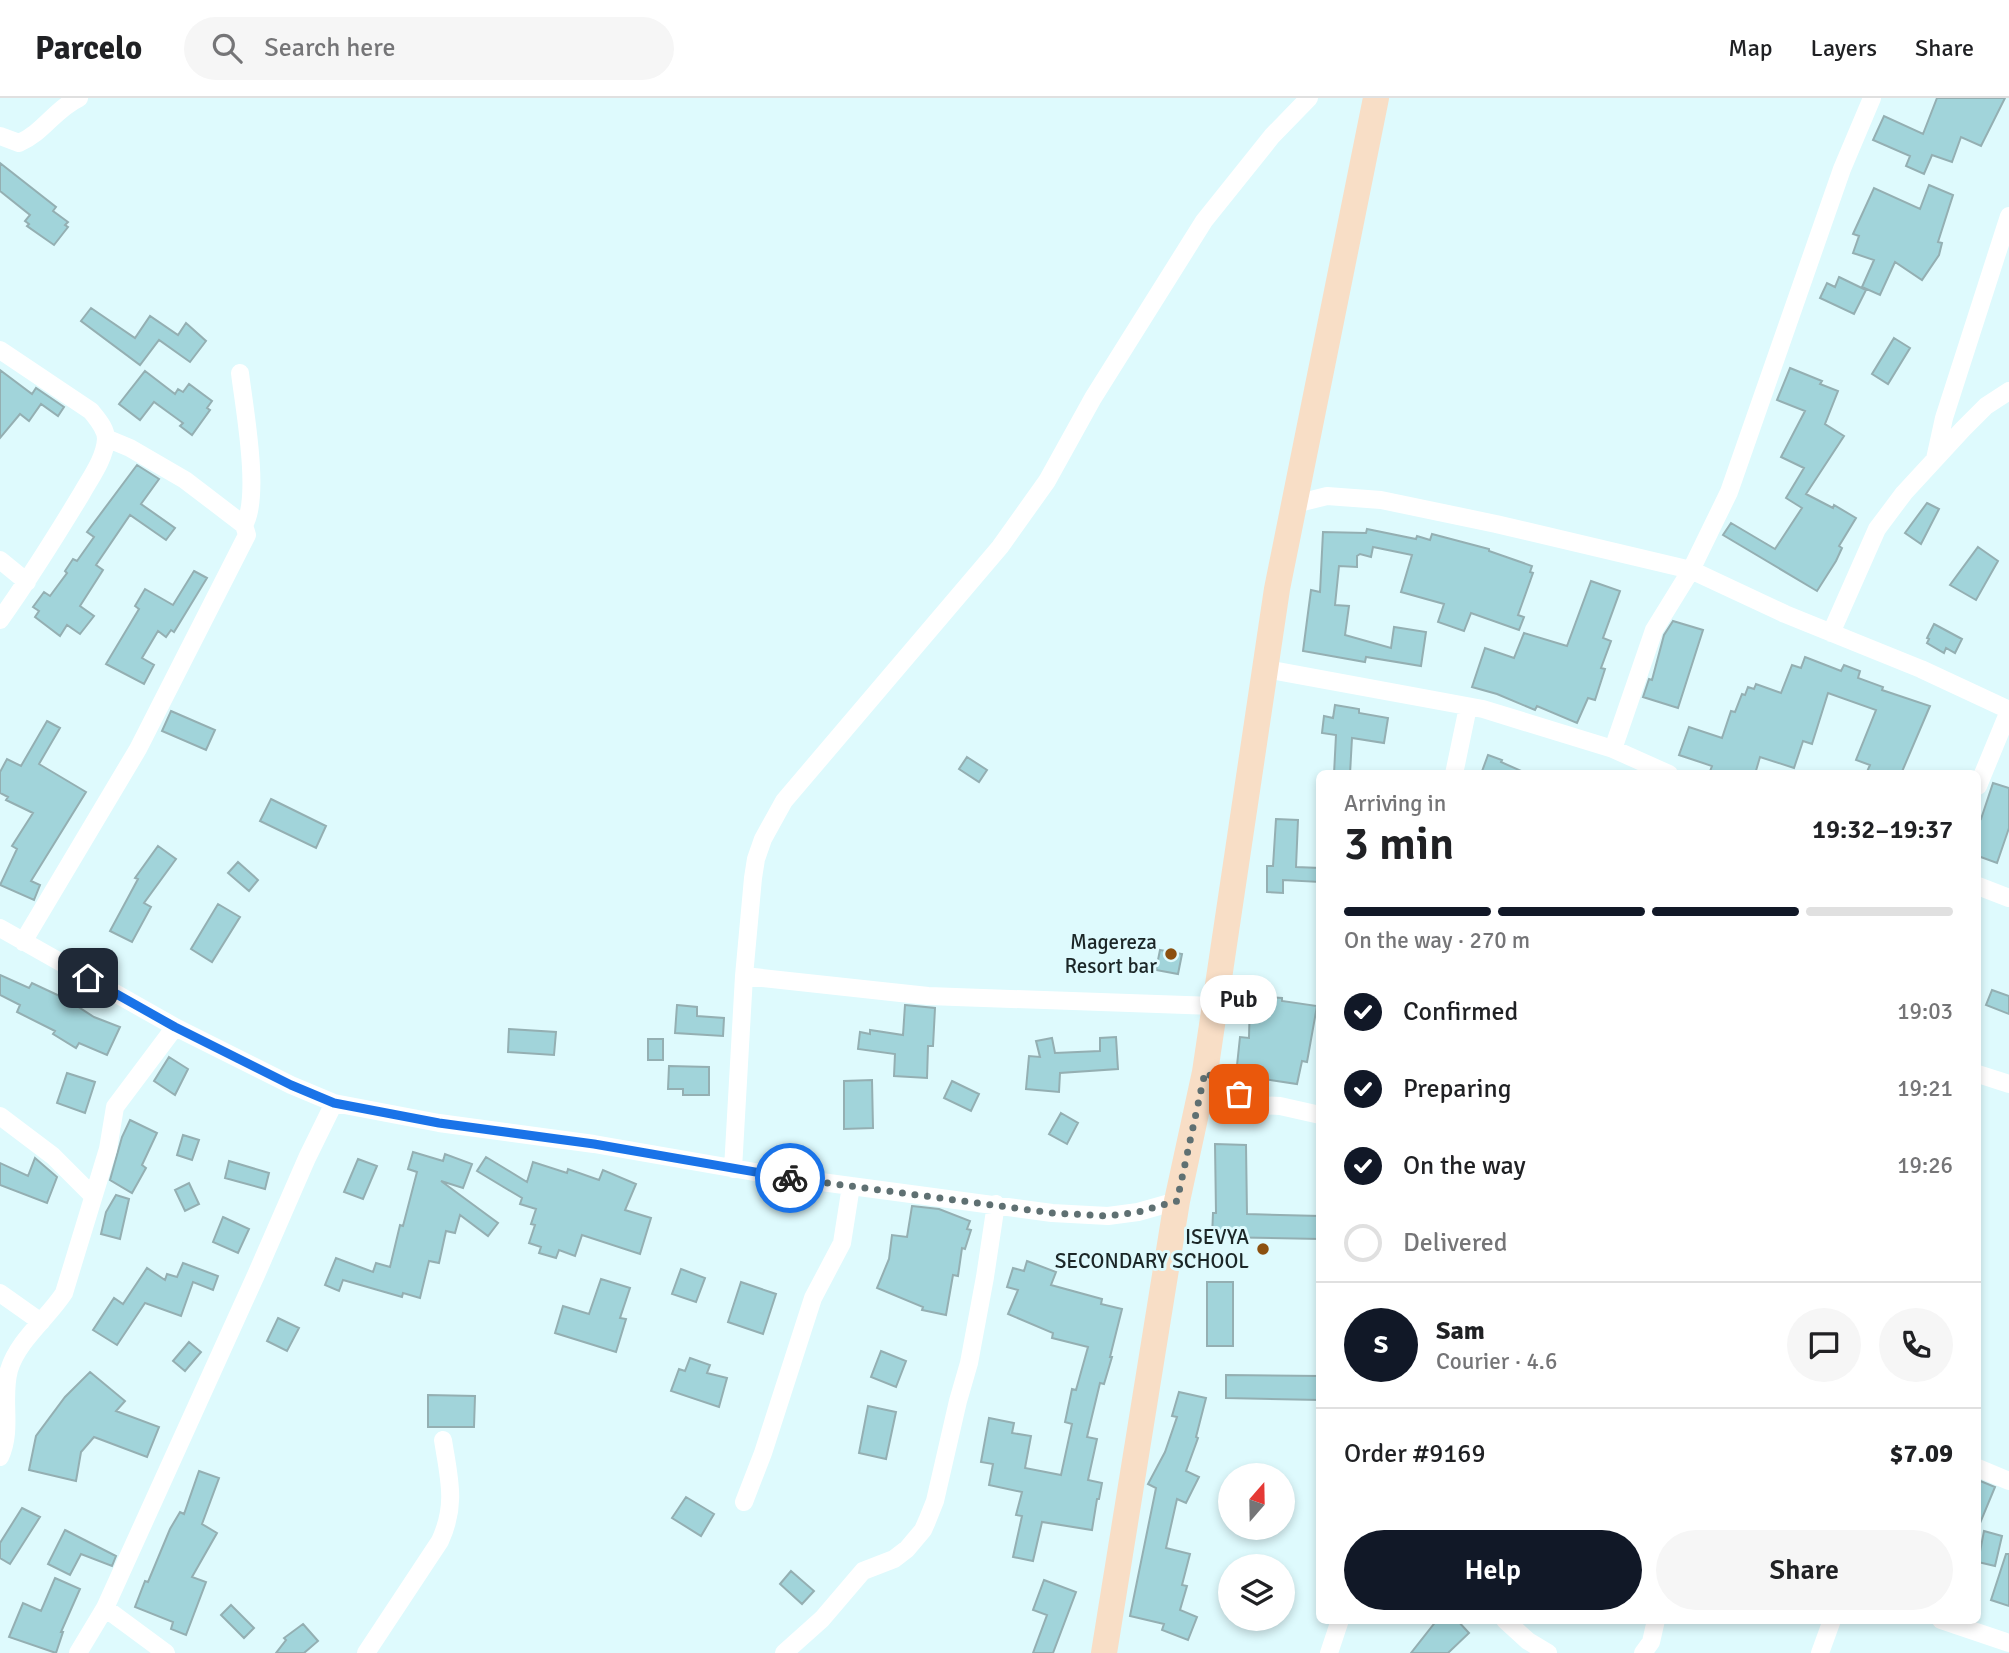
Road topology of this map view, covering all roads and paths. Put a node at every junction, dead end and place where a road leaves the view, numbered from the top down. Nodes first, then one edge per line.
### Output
1 (79, 98) edge
2 (1309, 98) edge
3 (1376, 98) edge
4 (1871, 98) edge
5 (0, 136) edge
6 (2009, 216) edge
7 (0, 349) edge
8 (240, 373) dead end
9 (2009, 391) edge
10 (106, 438) junction
11 (1936, 459) junction
12 (1295, 504) junction
13 (244, 525) junction
14 (0, 560) edge
15 (1691, 570) junction
16 (27, 582) junction
17 (0, 620) edge
18 (1831, 633) junction
19 (1266, 669) junction
20 (1468, 707) junction
21 (2009, 711) edge
22 (1614, 749) junction
23 (1455, 770) edge
24 (1659, 770) edge
25 (1981, 779) edge
26 (1981, 888) edge
27 (2009, 898) edge
28 (0, 928) edge
29 (23, 942) junction
30 (744, 976) junction
31 (1214, 1006) junction
32 (175, 1027) junction
33 (1205, 1072) junction
34 (1981, 1075) edge
35 (2009, 1084) edge
36 (334, 1103) junction
37 (1316, 1114) edge
38 (0, 1116) edge
39 (733, 1169) junction
40 (850, 1186) junction
41 (92, 1195) junction
42 (1177, 1201) junction
43 (996, 1204) junction
44 (0, 1293) edge
45 (41, 1322) junction
46 (3, 1409) edge
47 (443, 1440) dead end
48 (0, 1457) edge
49 (1981, 1469) edge
50 (2009, 1481) edge
51 (744, 1503) dead end
52 (105, 1608) junction
53 (1339, 1624) edge
54 (1509, 1624) edge
55 (1655, 1624) edge
56 (1831, 1624) edge
57 (1951, 1624) edge
58 (2005, 1646) edge
59 (78, 1653) edge
60 (166, 1653) edge
61 (366, 1653) edge
62 (785, 1653) edge
63 (1104, 1653) edge
64 (1329, 1653) edge
65 (1548, 1653) edge
66 (1643, 1653) edge
67 (1820, 1653) edge

1 - 5 street
2 - 30 street
3 - 12 street
4 - 15 street
6 - 11 street
7 - 10 street
8 - 13 street
9 - 11 street
10 - 13 street
10 - 16 street
11 - 18 street
12 - 15 street
12 - 19 street
13 - 29 street
14 - 16 street
15 - 18 street
15 - 22 street
16 - 17 street
18 - 21 street
19 - 20 street
19 - 31 street
20 - 22 street
20 - 23 street
21 - 25 street
22 - 24 street
26 - 27 street
28 - 29 street
29 - 32 street
30 - 31 street
30 - 39 street
31 - 33 street
32 - 36 street
32 - 41 street
33 - 37 street
33 - 42 street
34 - 35 street
36 - 39 street
36 - 52 street
38 - 41 street
39 - 40 street
40 - 43 street
40 - 51 street
41 - 45 street
42 - 43 street
42 - 63 street
43 - 62 street
44 - 45 street
45 - 46 street
46 - 48 street
47 - 61 street
49 - 50 street
52 - 59 street
52 - 60 street
53 - 64 street
54 - 65 street
55 - 66 street
56 - 67 street
57 - 58 street

